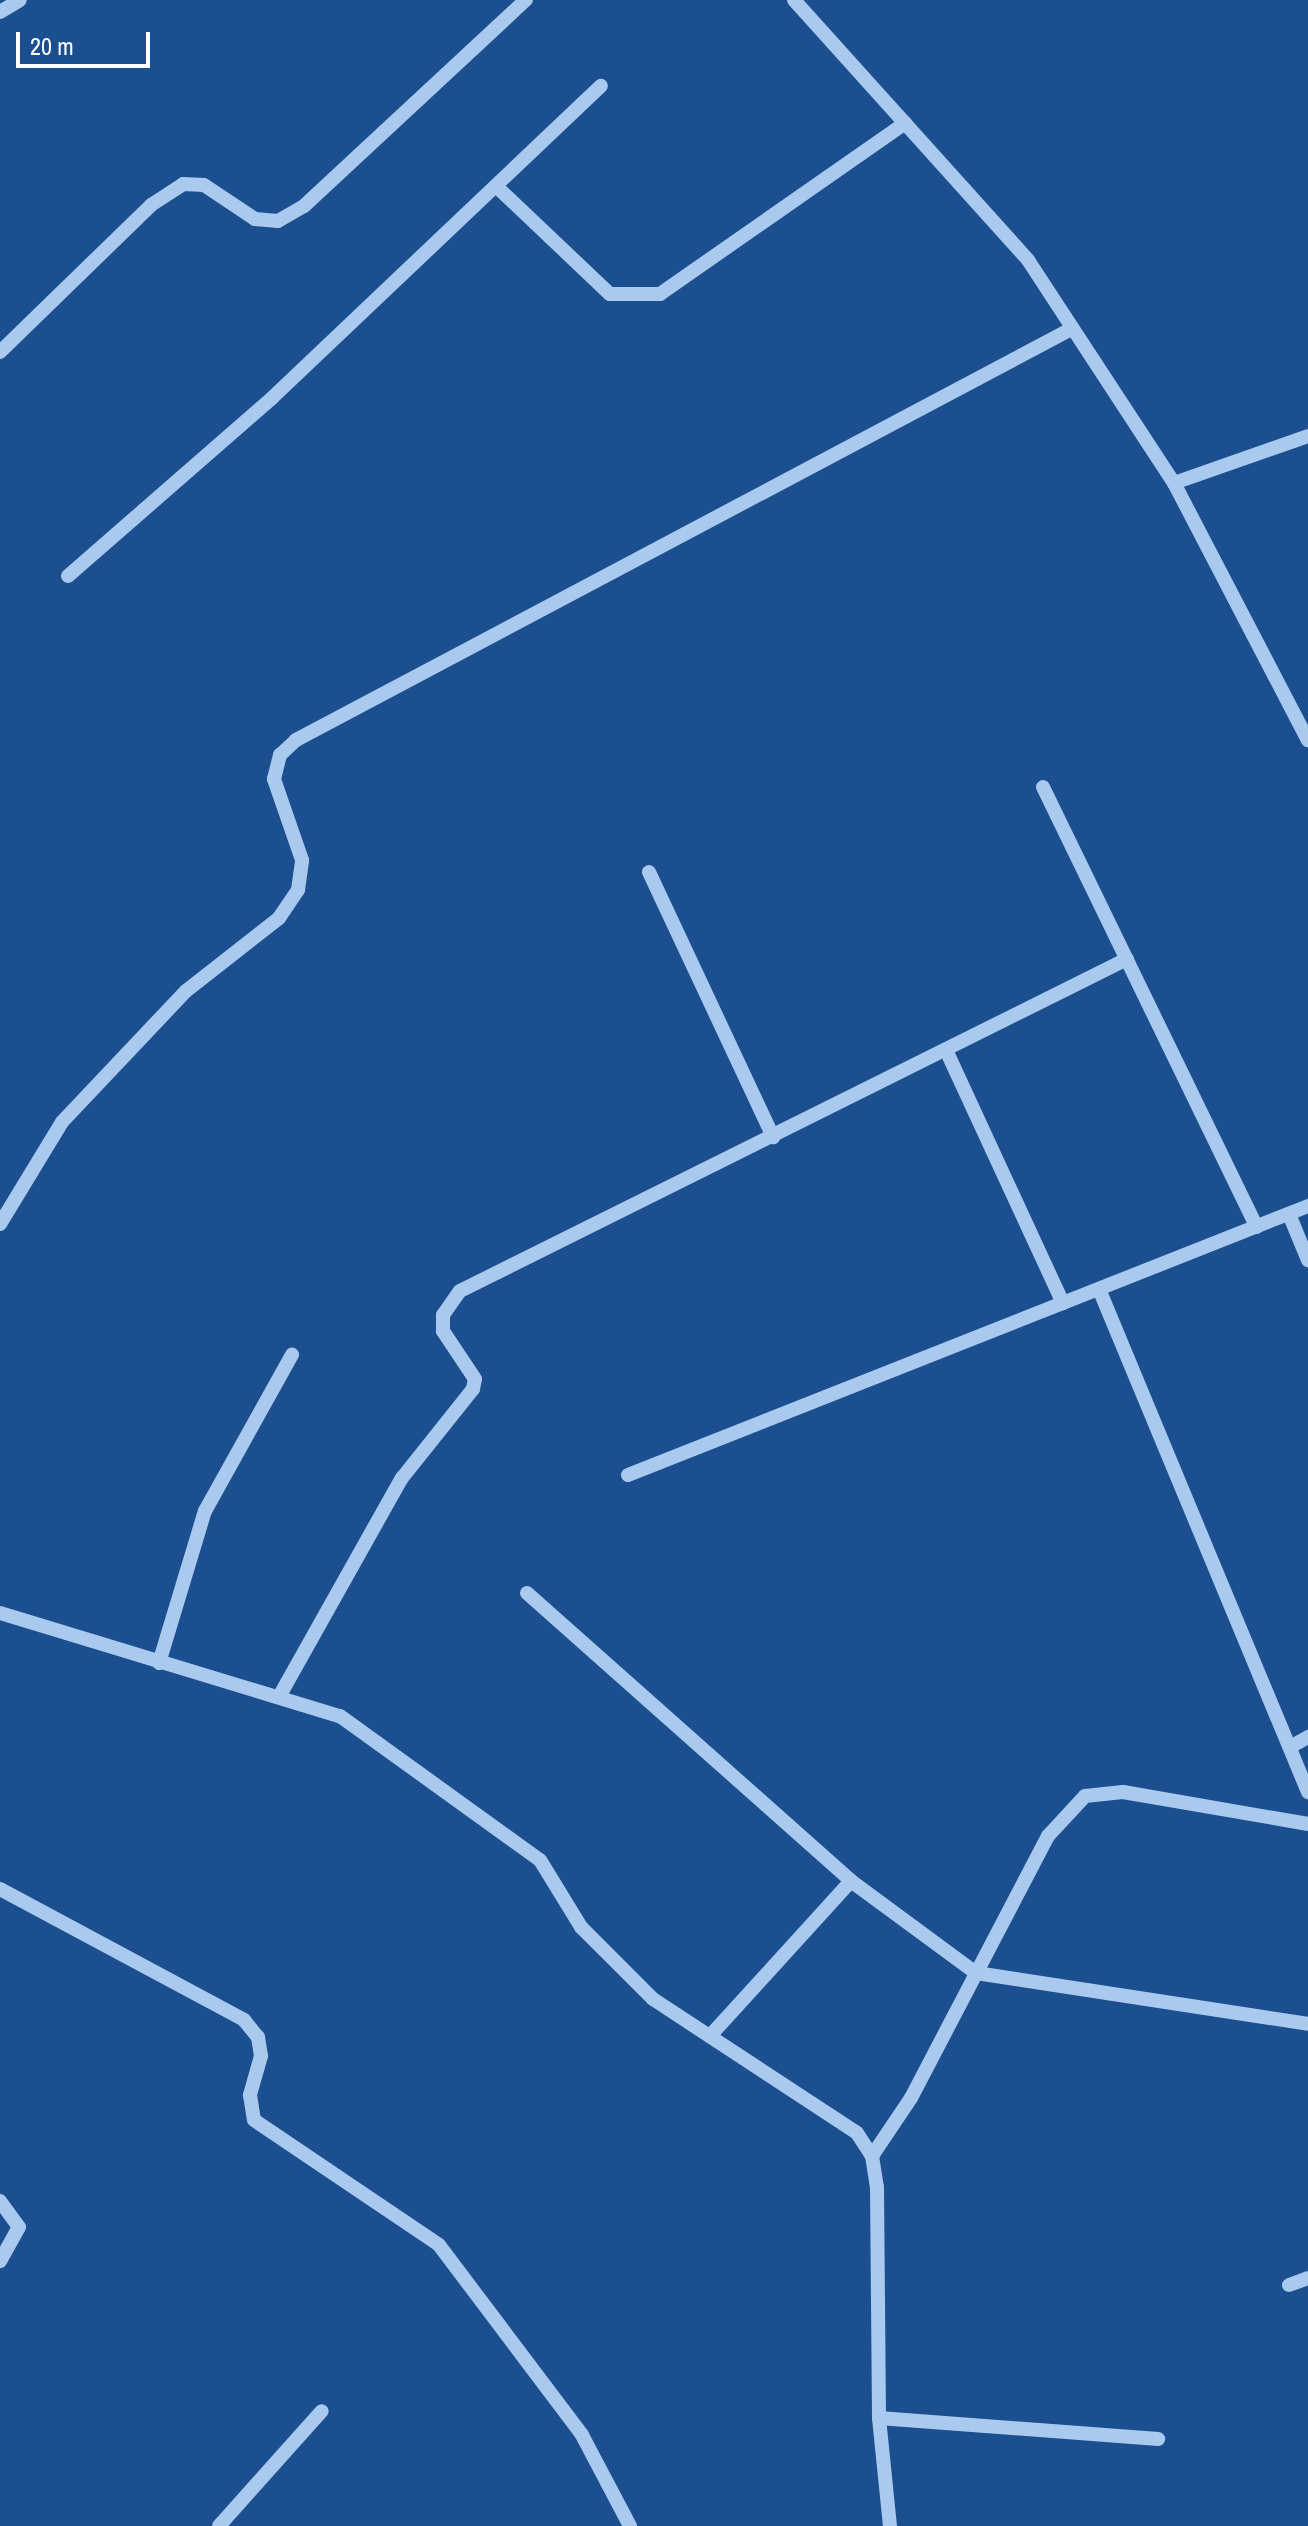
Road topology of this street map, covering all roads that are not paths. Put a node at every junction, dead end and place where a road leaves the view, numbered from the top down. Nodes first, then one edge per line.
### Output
1 (20, 0) edge
2 (526, 0) edge
3 (794, 0) edge
4 (0, 12) edge
5 (601, 86) dead end
6 (905, 123) junction
7 (496, 186) junction
8 (1073, 328) junction
9 (0, 352) edge
10 (1308, 436) edge
11 (1174, 483) junction
12 (68, 576) dead end
13 (1308, 740) edge
14 (1043, 787) dead end
15 (649, 872) dead end
16 (1127, 959) junction
17 (946, 1050) junction
18 (773, 1137) junction
19 (1308, 1206) edge
20 (1289, 1214) junction
21 (0, 1224) edge
22 (1257, 1227) junction
23 (1308, 1260) edge
24 (1099, 1289) junction
25 (1063, 1303) junction
26 (292, 1355) dead end
27 (628, 1475) dead end
28 (527, 1593) dead end
29 (0, 1613) edge
30 (159, 1663) junction
31 (280, 1695) junction
32 (1308, 1737) edge
33 (1290, 1747) junction
34 (1308, 1792) edge
35 (1308, 1824) edge
36 (851, 1881) junction
37 (0, 1889) edge
38 (976, 1973) junction
39 (1308, 2024) edge
40 (710, 2036) junction
41 (872, 2156) junction
42 (0, 2201) edge
43 (0, 2261) edge
44 (1308, 2278) edge
45 (1289, 2285) dead end
46 (322, 2411) dead end
47 (879, 2418) junction
48 (1158, 2439) dead end
49 (625, 2524) edge
50 (219, 2526) edge
51 (890, 2526) edge

1 - 4 street
2 - 9 street
3 - 6 street
5 - 7 street
6 - 7 street
6 - 8 street
7 - 12 street
8 - 11 street
8 - 21 street
10 - 11 street
11 - 13 street
14 - 16 street
15 - 18 street
16 - 17 street
16 - 22 street
17 - 18 street
17 - 25 street
18 - 31 street
19 - 20 street
20 - 22 street
20 - 23 street
22 - 24 street
24 - 25 street
24 - 33 street
25 - 27 street
26 - 30 street
28 - 36 street
29 - 30 street
30 - 31 street
31 - 40 street
32 - 33 street
33 - 34 street
35 - 38 street
36 - 38 street
36 - 40 street
37 - 49 street
38 - 39 street
38 - 41 street
40 - 41 street
41 - 47 street
42 - 43 street
44 - 45 street
46 - 50 street
47 - 48 street
47 - 51 street

